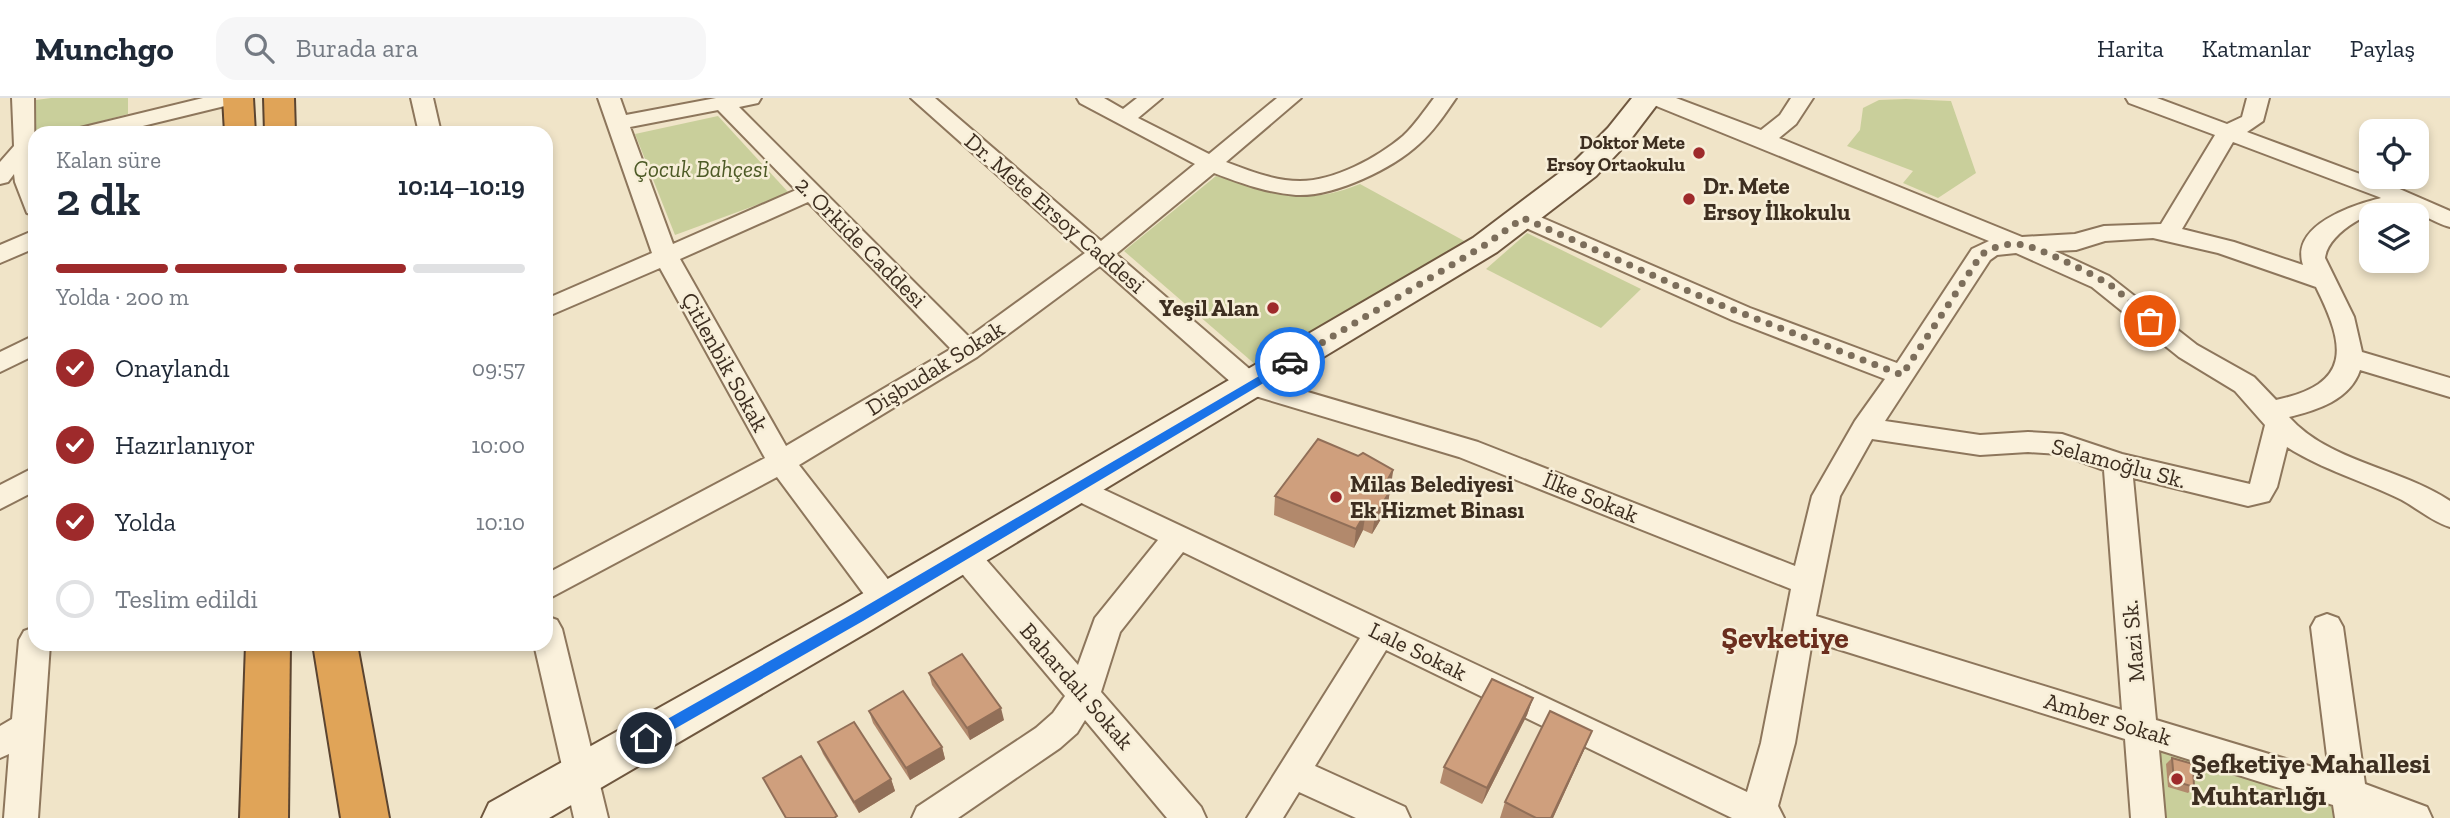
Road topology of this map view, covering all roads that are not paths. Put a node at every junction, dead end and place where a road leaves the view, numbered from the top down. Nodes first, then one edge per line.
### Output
1 (23, 98) edge
2 (229, 98) edge
3 (237, 98) edge
4 (279, 98) edge
5 (422, 98) edge
6 (609, 98) edge
7 (750, 98) edge
8 (922, 98) edge
9 (1088, 98) edge
10 (1151, 98) edge
11 (1290, 98) edge
12 (1647, 98) edge
13 (1657, 98) edge
14 (1802, 98) edge
15 (2137, 98) edge
16 (2258, 98) edge
17 (1436, 100) edge
18 (724, 104) junction
19 (1124, 118) junction
20 (618, 123) junction
21 (116, 126) edge
22 (239, 126) edge
23 (280, 126) edge
24 (428, 126) edge
25 (2227, 132) junction
26 (1764, 139) junction
27 (28, 140) edge
28 (28, 149) edge
29 (28, 159) edge
30 (1212, 163) junction
31 (0, 177) edge
32 (28, 188) edge
33 (811, 192) junction
34 (2406, 200) junction
35 (1523, 218) junction
36 (2450, 220) edge
37 (2168, 232) junction
38 (28, 242) edge
39 (2022, 244) junction
40 (1102, 253) junction
41 (665, 254) junction
42 (0, 256) edge
43 (2326, 282) junction
44 (553, 306) edge
45 (28, 348) edge
46 (968, 351) junction
47 (2351, 358) junction
48 (0, 363) edge
49 (1902, 375) junction
50 (1251, 385) junction
51 (2450, 388) edge
52 (2274, 418) junction
53 (1865, 428) junction
54 (781, 462) junction
55 (2118, 464) junction
56 (28, 482) edge
57 (1077, 488) junction
58 (0, 498) edge
59 (2450, 516) edge
60 (1178, 537) junction
61 (964, 555) junction
62 (1807, 583) junction
63 (553, 584) edge
64 (886, 600) junction
65 (1799, 624) junction
66 (2327, 627) dead end
67 (1380, 633) junction
68 (32, 651) edge
69 (268, 651) edge
70 (336, 651) edge
71 (551, 651) edge
72 (1084, 694) junction
73 (2141, 729) junction
74 (13, 735) edge
75 (1292, 772) junction
76 (580, 776) junction
77 (2351, 806) edge
78 (1761, 817) edge
79 (21, 818) edge
80 (264, 818) edge
81 (365, 818) edge
82 (506, 818) edge
83 (591, 818) edge
84 (929, 818) edge
85 (1189, 818) edge
86 (1264, 818) edge
87 (1392, 818) edge
88 (2148, 818) edge
89 (2415, 818) edge

1 - 27 street
2 - 21 street
3 - 22 highway
4 - 23 highway
5 - 24 street
6 - 20 street, Çitlenbik Sokak
7 - 18 street
8 - 40 street, Dr. Mete Ersoy Caddesi
9 - 19 street
10 - 19 street
11 - 30 street, Dişbudak Sokak
12 - 35 street
13 - 26 street
14 - 26 street
15 - 25 street
16 - 25 street
17 - 30 street
18 - 20 street
18 - 33 street, 2. Orkide Caddesi
19 - 30 street
20 - 41 street, Çitlenbik Sokak
25 - 34 street
25 - 37 street
26 - 39 street
28 - 31 street
29 - 32 street
30 - 40 street, Dişbudak Sokak
33 - 41 street
33 - 46 street, 2. Orkide Caddesi
34 - 36 street
34 - 43 street
35 - 49 street
35 - 50 street
37 - 39 street
37 - 43 street
38 - 42 street
39 - 49 street
39 - 52 street
40 - 46 street, Dişbudak Sokak
40 - 50 street, Dr. Mete Ersoy Caddesi
41 - 44 street
41 - 54 street, Çitlenbik Sokak
43 - 47 street
45 - 48 street
46 - 54 street, Dişbudak Sokak
47 - 51 street
47 - 52 street
49 - 53 street
50 - 57 street
50 - 62 street, İlke Sokak
52 - 55 street, Selamoğlu Sk.
52 - 59 street
53 - 55 street, Selamoğlu Sk.
53 - 62 street
54 - 63 street, Dişbudak Sokak
54 - 64 street, Çitlenbik Sokak
55 - 73 street, Mazi Sk.
56 - 58 street
57 - 60 street, Lale Sokak
57 - 61 street
60 - 67 street, Lale Sokak
60 - 72 street
61 - 64 street
61 - 72 street, Bahardalı Sokak
62 - 65 street
64 - 76 street
65 - 73 street, Amber Sokak
65 - 78 street
66 - 77 street
67 - 75 street
67 - 78 street, Lale Sokak
68 - 74 street
69 - 80 highway
70 - 81 highway
71 - 76 street
72 - 84 street
72 - 85 street, Bahardalı Sokak
73 - 77 street, Amber Sokak
73 - 88 street, Mazi Sk.
74 - 79 street
75 - 86 street
75 - 87 street
76 - 82 street
76 - 83 street
77 - 89 street, Amber Sokak

